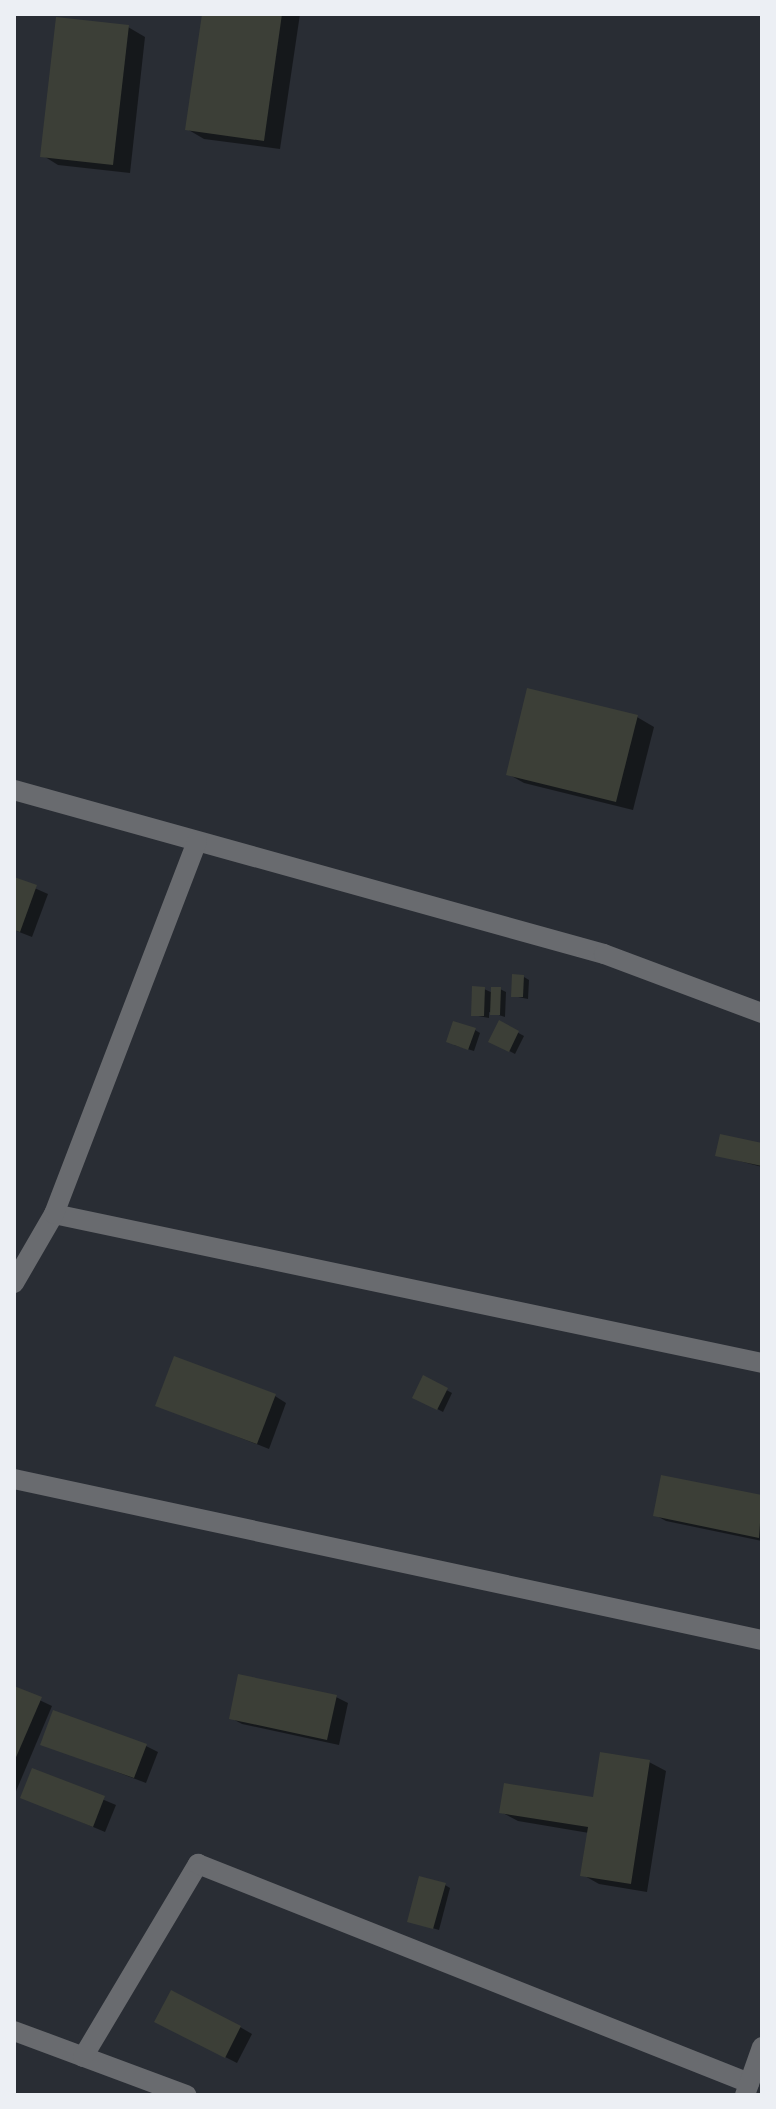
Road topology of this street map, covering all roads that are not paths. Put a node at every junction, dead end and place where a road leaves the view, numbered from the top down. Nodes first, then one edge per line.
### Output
1 (14, 790) edge
2 (197, 841) junction
3 (762, 1013) edge
4 (54, 1214) junction
5 (14, 1283) edge
6 (762, 1363) edge
7 (14, 1479) edge
8 (762, 1640) edge
9 (14, 2031) edge
10 (762, 2047) edge
11 (83, 2057) junction
12 (747, 2089) edge
13 (186, 2095) edge

1 - 2 street
2 - 3 street
2 - 4 street
4 - 5 street
4 - 6 street
7 - 8 street
9 - 11 street
10 - 12 street
11 - 12 street
11 - 13 street

